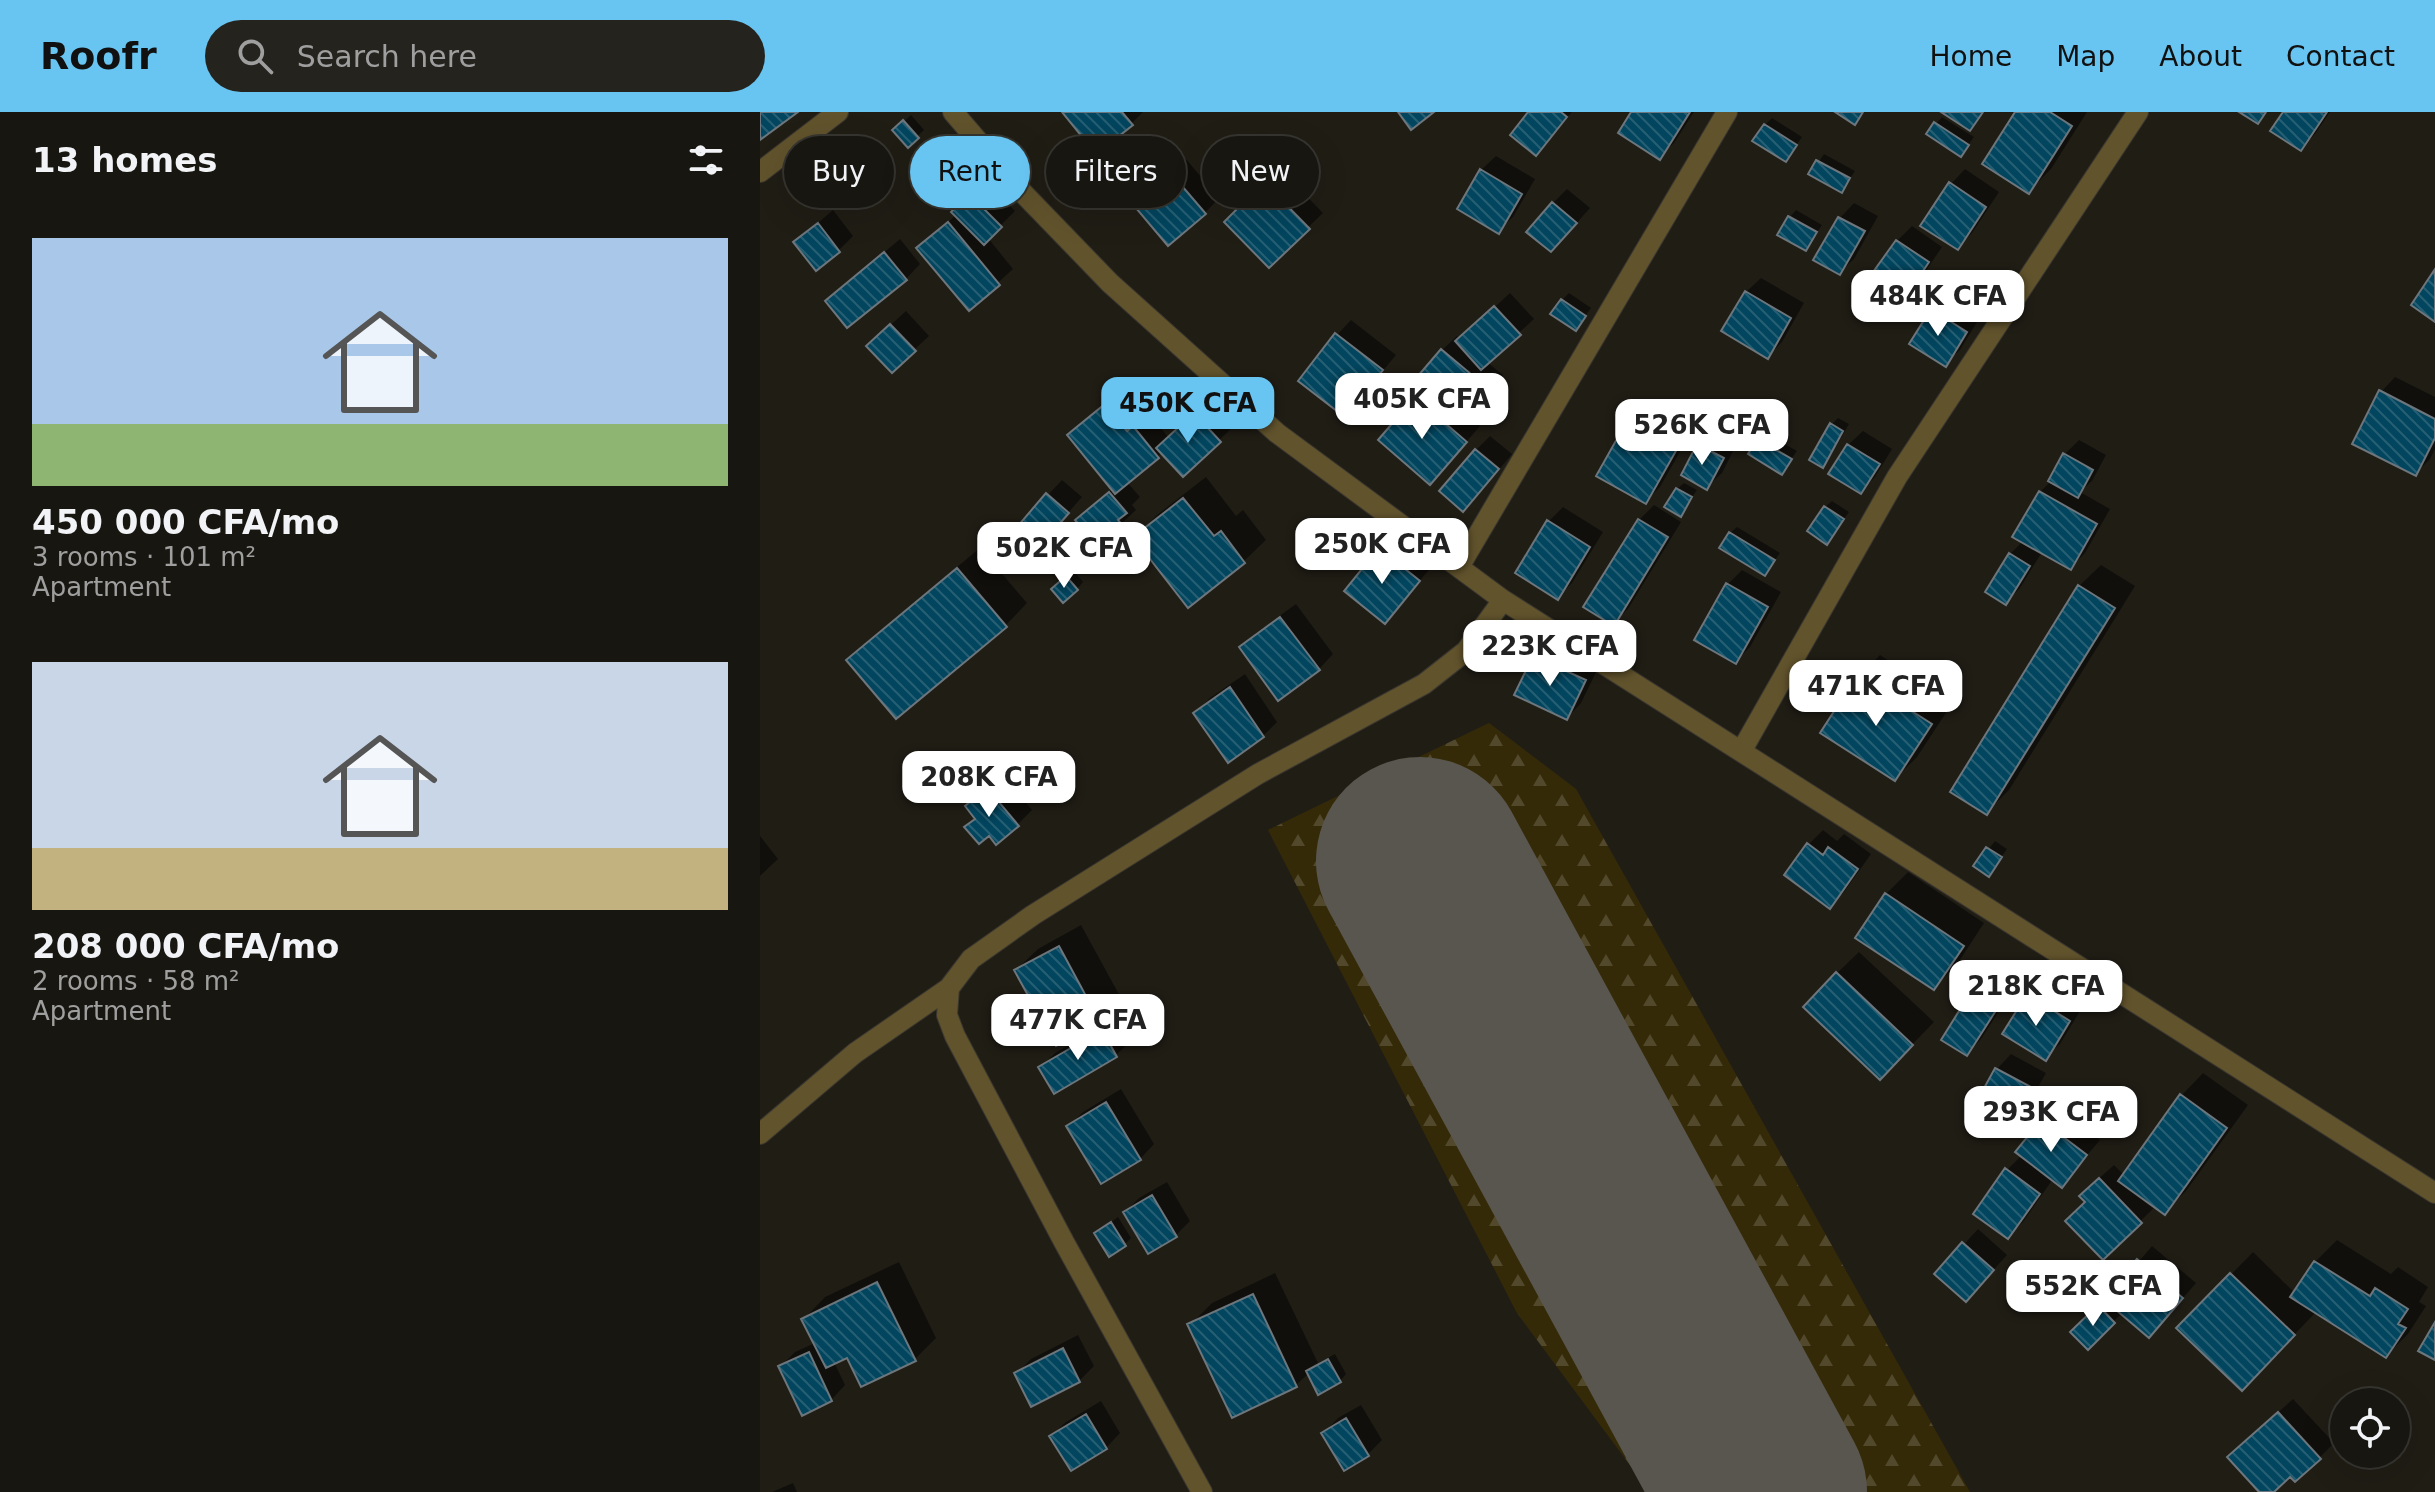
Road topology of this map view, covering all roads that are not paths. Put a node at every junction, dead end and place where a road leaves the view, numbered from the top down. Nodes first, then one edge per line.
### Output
1 (838, 112) edge
2 (953, 112) edge
3 (1727, 112) edge
4 (2138, 112) edge
5 (760, 172) edge
6 (1459, 567) junction
7 (1503, 600) junction
8 (1742, 750) junction
9 (949, 988) junction
10 (760, 1134) edge
11 (2435, 1193) edge
12 (1202, 1492) edge

1 - 5 street
2 - 6 street
3 - 6 street
4 - 8 street
6 - 7 street
7 - 8 street
7 - 9 street
8 - 11 street
9 - 10 street
9 - 12 street

